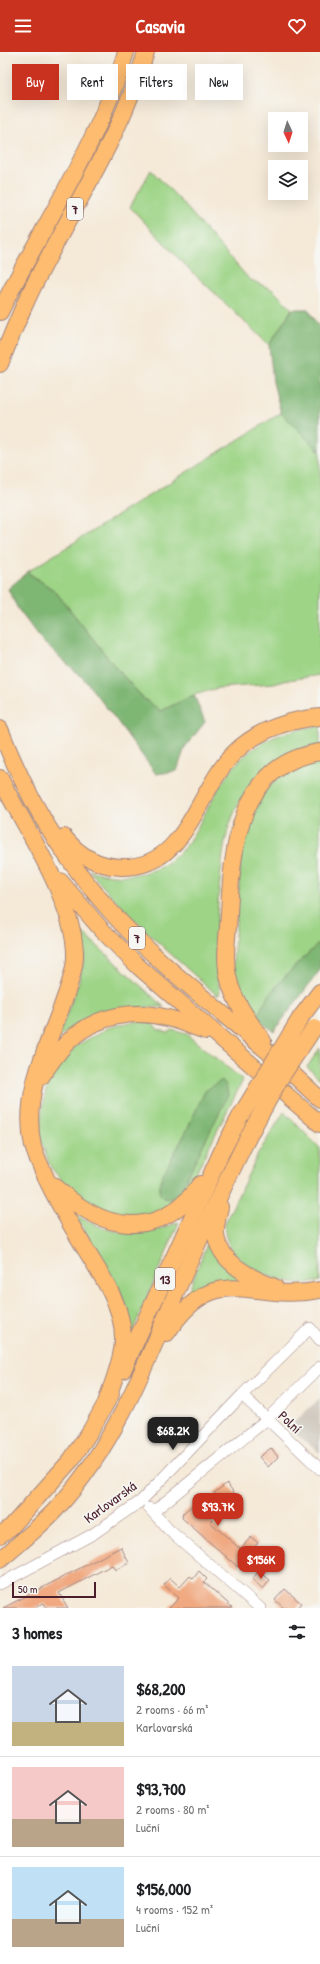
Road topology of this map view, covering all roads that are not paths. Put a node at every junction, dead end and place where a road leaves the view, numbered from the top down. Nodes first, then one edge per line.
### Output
1 (126, 52) edge
2 (146, 52) edge
3 (0, 312) edge
4 (0, 364) edge
5 (320, 717) edge
6 (0, 729) edge
7 (320, 752) edge
8 (0, 778) edge
9 (30, 796) junction
10 (35, 843) junction
11 (320, 992) edge
12 (318, 1024) edge
13 (217, 1036) junction
14 (273, 1056) junction
15 (33, 1088) junction
16 (320, 1099) edge
17 (320, 1124) edge
18 (221, 1153) junction
19 (230, 1171) junction
20 (48, 1182) junction
21 (320, 1290) edge
22 (304, 1292) junction
23 (320, 1340) edge
24 (147, 1362) junction
25 (320, 1367) edge
26 (242, 1395) junction
27 (106, 1403) junction
28 (266, 1420) junction
29 (320, 1469) edge
30 (141, 1501) junction
31 (153, 1512) junction
32 (0, 1535) edge
33 (0, 1560) edge
34 (0, 1584) edge
35 (260, 1608) edge

1 - 3 highway, 7
2 - 4 highway, 7
5 - 9 highway
6 - 9 highway, 7
7 - 14 highway
8 - 10 highway, 7
9 - 14 highway, 7
10 - 13 highway, 7
10 - 15 highway
11 - 18 highway, 13, bridge
12 - 19 highway, 13, bridge
13 - 15 highway
13 - 17 highway, 7
14 - 16 highway, 7
15 - 20 highway
18 - 20 highway
18 - 27 highway, 13
19 - 22 highway
19 - 24 highway, 13
20 - 27 highway
21 - 22 highway
22 - 24 highway
23 - 26 street, Karlovarská
24 - 33 highway, 13
25 - 28 street
26 - 28 street, Polní
26 - 30 street, Karlovarská
27 - 32 highway, 13
28 - 29 street, Polní
28 - 31 street
30 - 31 street
30 - 34 street, Karlovarská
31 - 35 street

